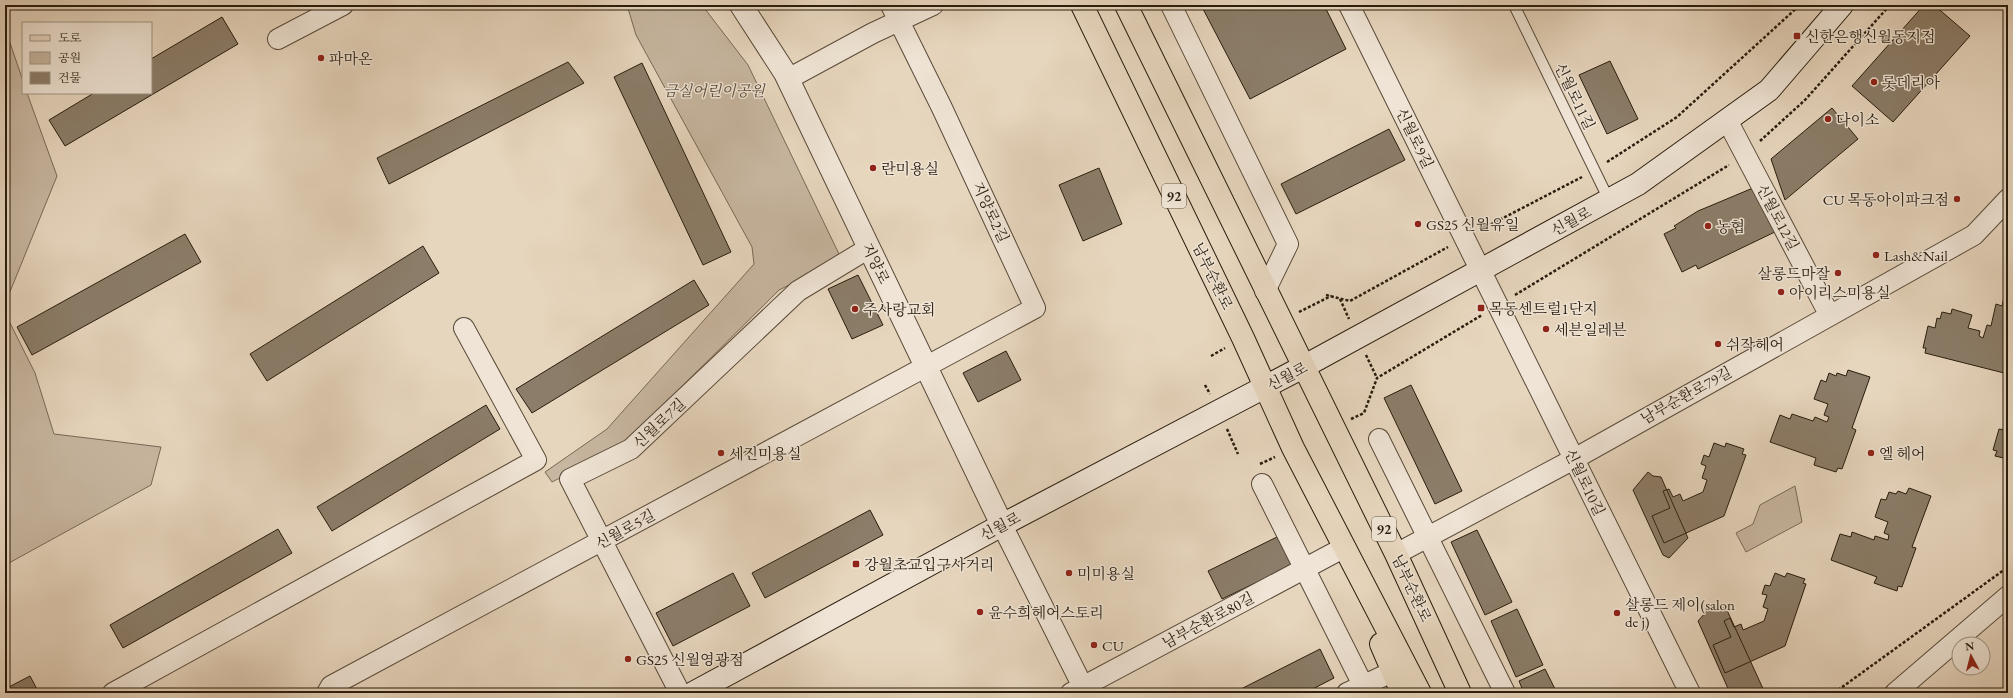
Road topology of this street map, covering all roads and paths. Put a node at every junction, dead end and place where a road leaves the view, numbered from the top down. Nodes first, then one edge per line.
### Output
1 (343, 5) edge
2 (741, 5) edge
3 (933, 5) edge
4 (1082, 5) edge
5 (1126, 5) edge
6 (1171, 5) edge
7 (1349, 5) edge
8 (1514, 5) edge
9 (1800, 5) edge
10 (1842, 5) edge
11 (1890, 5) edge
12 (895, 13) edge
13 (278, 39) dead end
14 (788, 79) junction
15 (1727, 120) junction
16 (1746, 155) junction
17 (1595, 171) junction
18 (2008, 199) edge
19 (1609, 200) junction
20 (1464, 238) junction
21 (869, 248) junction
22 (1480, 270) junction
23 (1266, 291) junction
24 (1326, 295) dead end
25 (1498, 305) junction
26 (1829, 314) junction
27 (464, 328) dead end
28 (925, 366) junction
29 (1303, 367) junction
30 (1265, 388) junction
31 (1364, 413) dead end
32 (1379, 439) dead end
33 (1574, 459) junction
34 (1262, 484) dead end
35 (1002, 525) junction
36 (1429, 537) junction
37 (603, 541) junction
38 (1345, 547) junction
39 (1396, 554) junction
40 (2008, 567) edge
41 (1305, 569) junction
42 (2008, 596) edge
43 (1392, 672) junction
44 (1359, 690) edge
45 (1080, 691) edge
46 (113, 693) edge
47 (328, 693) edge
48 (680, 693) edge
49 (693, 693) edge
50 (1402, 693) edge
51 (1420, 693) edge
52 (1460, 693) edge
53 (1505, 693) edge
54 (1690, 693) edge
55 (1834, 693) edge
56 (1895, 693) edge

1 - 13 street
2 - 14 main road, 지양로
3 - 12 street
4 - 30 main road, 남부순환로 / 92
5 - 23 main road, 남부순환로 / 92
6 - 23 street
7 - 20 street, 신월로9길
8 - 17 lane, 신월로11길
9 - 17 path
10 - 15 main road, 신월로
11 - 16 path
12 - 14 street
12 - 28 street, 지양로2길
14 - 21 main road, 지양로
15 - 16 street, 신월로12길
15 - 19 main road, 신월로
16 - 25 path
16 - 26 street, 신월로12길
17 - 19 lane, 신월로11길
17 - 20 path
18 - 26 street, 남부순환로79길
19 - 22 main road, 신월로
20 - 22 street, 신월로9길
20 - 24 path
21 - 28 main road, 지양로
21 - 37 street, 신월로7길
22 - 25 street, 신월로10길
22 - 29 main road, 신월로
23 - 29 main road, 남부순환로 / 92
25 - 31 path
25 - 33 street, 신월로10길
26 - 33 street, 남부순환로79길
27 - 46 street
28 - 35 main road, 지양로
28 - 37 street, 신월로5길
29 - 30 main road, 신월로
29 - 39 main road, 남부순환로 / 92
30 - 35 main road, 신월로
30 - 38 main road, 남부순환로 / 92
32 - 36 street
33 - 36 street, 남부순환로79길
33 - 54 street, 신월로10길
34 - 41 street
35 - 45 street
35 - 49 main road, 신월로
36 - 39 street, 남부순환로79길
36 - 53 street
37 - 47 street, 신월로5길
37 - 48 street, 신월로7길
38 - 41 street, 남부순환로80길
38 - 43 main road, 남부순환로
38 - 51 main road, 남부순환로 / 92
39 - 52 main road, 남부순환로 / 92
40 - 55 path
41 - 44 street
41 - 45 street, 남부순환로80길
42 - 56 street
43 - 44 street
43 - 50 main road, 남부순환로

